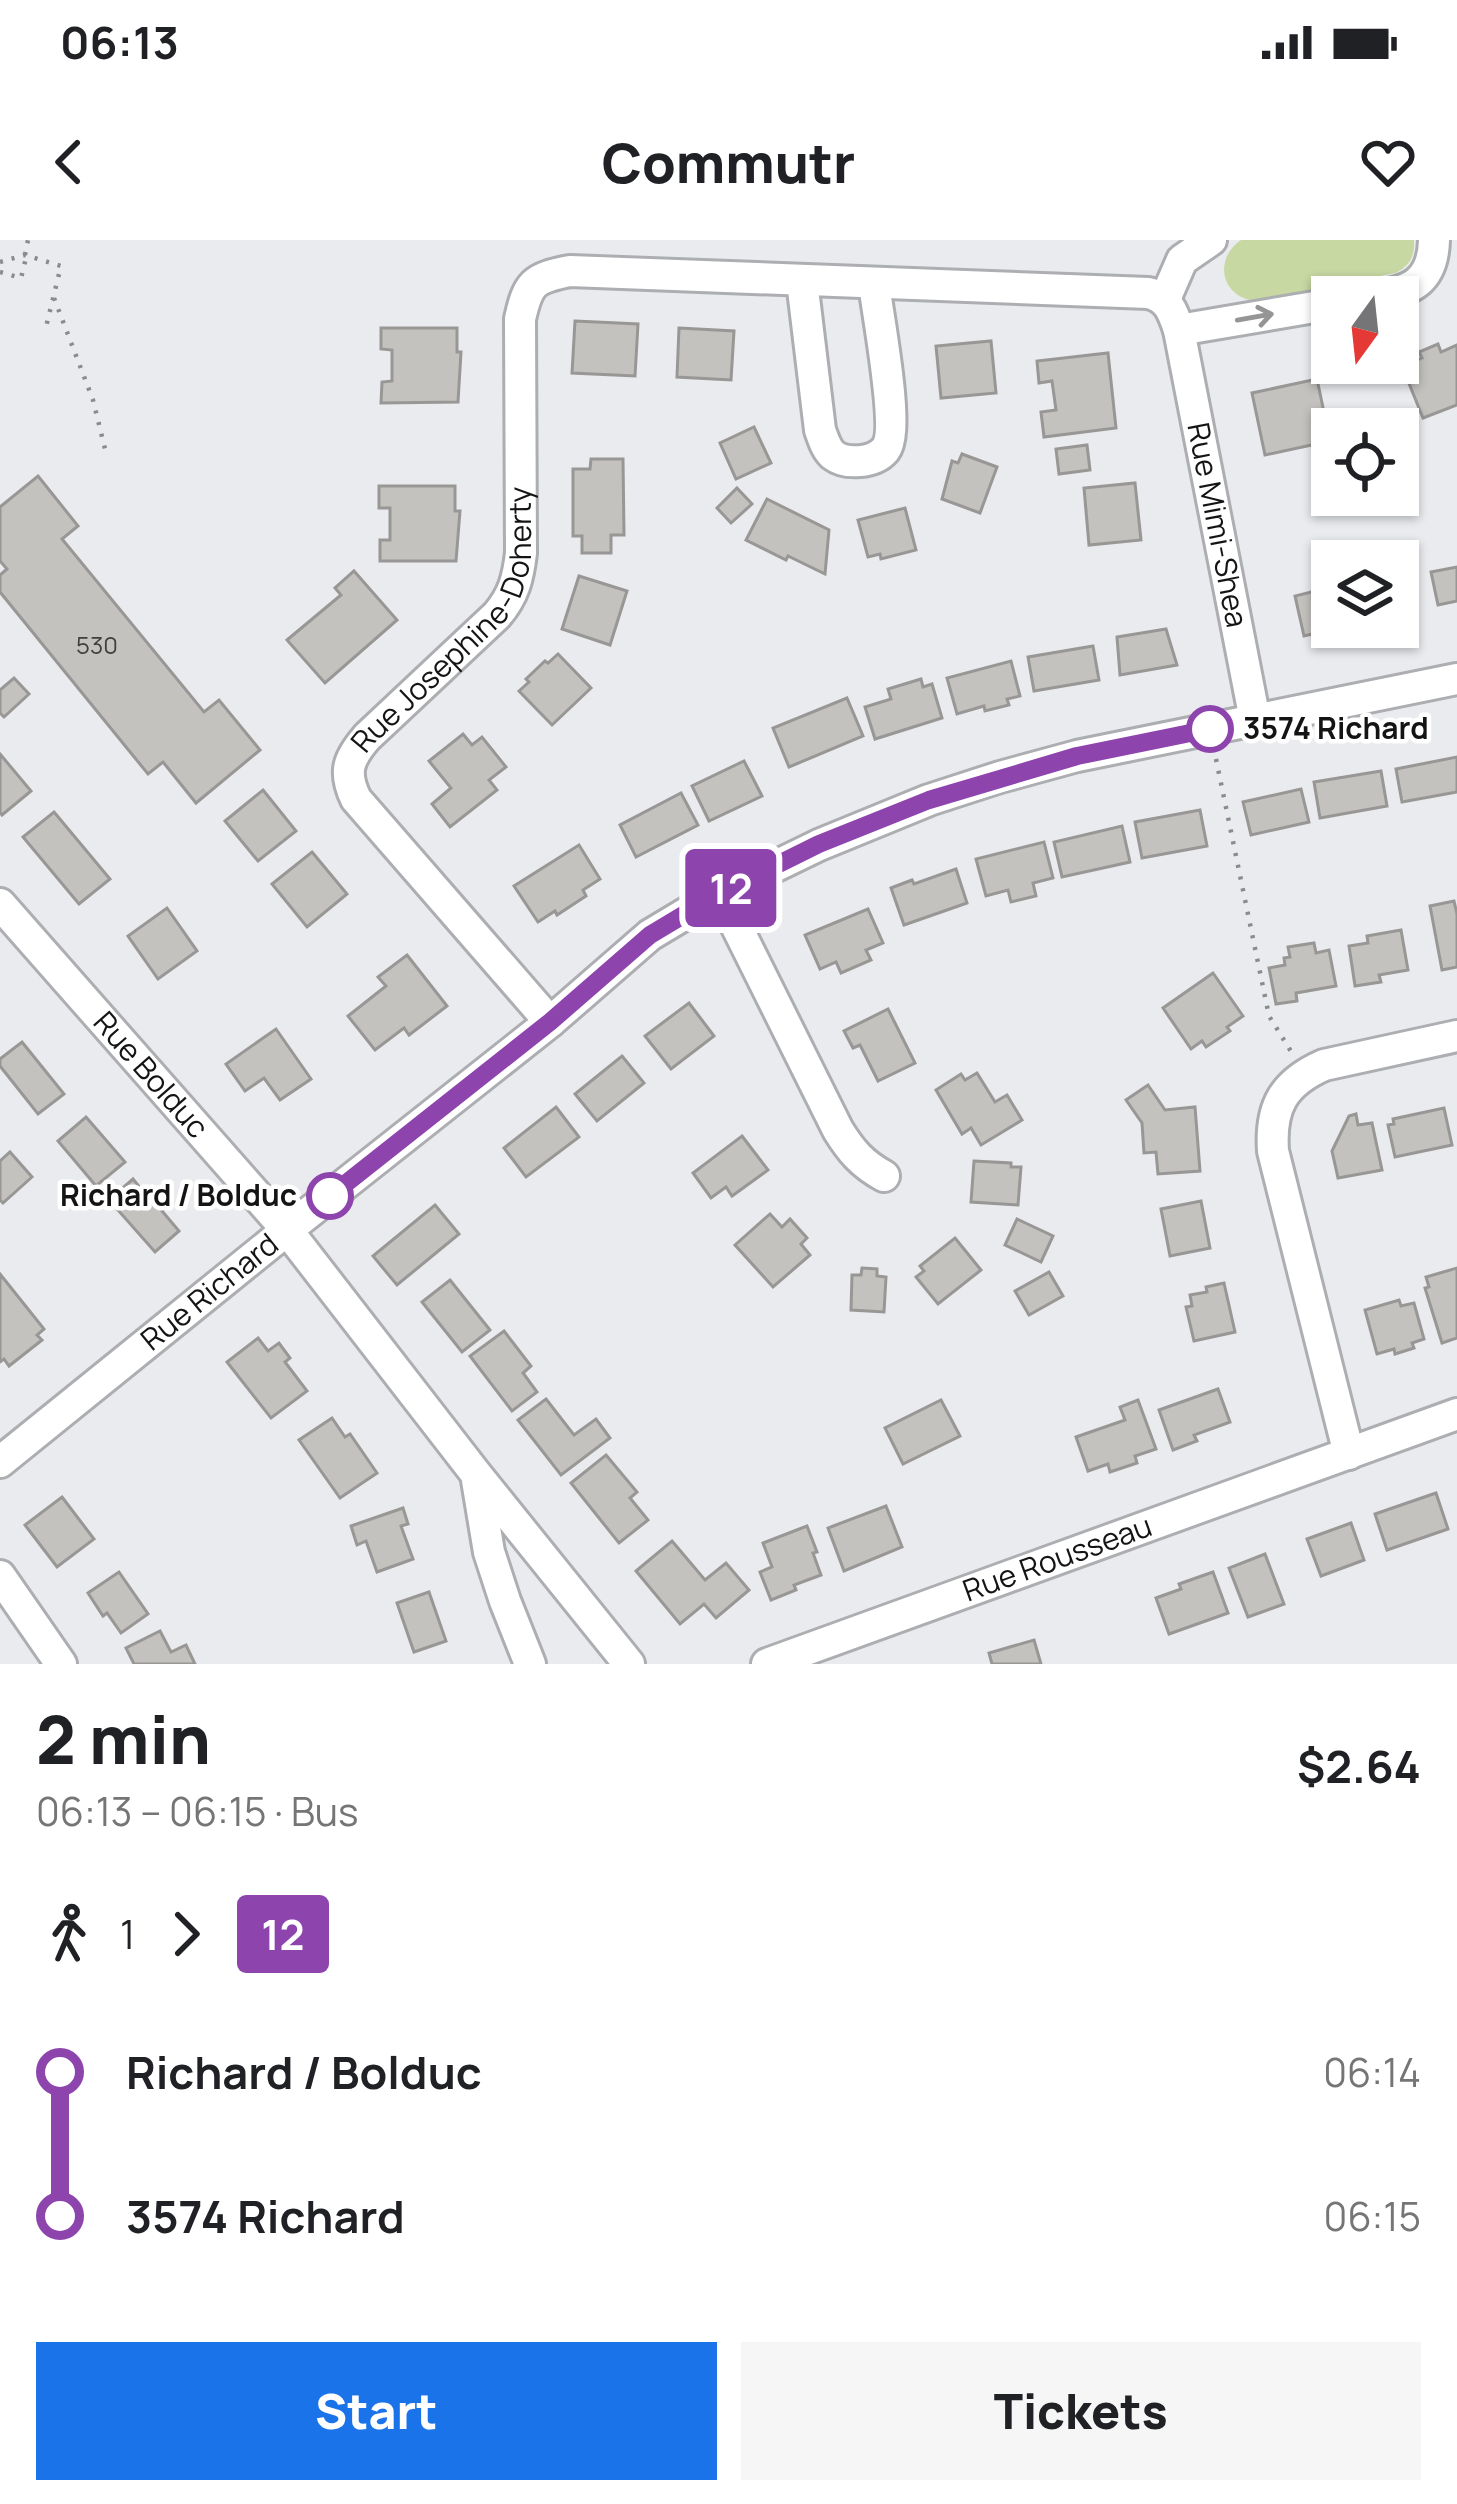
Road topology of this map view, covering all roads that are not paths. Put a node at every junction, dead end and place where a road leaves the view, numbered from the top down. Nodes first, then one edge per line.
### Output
1 (1211, 240) edge
2 (1434, 240) edge
3 (802, 281) junction
4 (1419, 281) edge
5 (874, 283) junction
6 (1165, 299) junction
7 (1311, 308) edge
8 (1179, 330) junction
9 (1457, 679) edge
10 (1256, 719) junction
11 (720, 893) junction
12 (0, 904) edge
13 (550, 1022) junction
14 (1457, 1036) edge
15 (884, 1176) dead end
16 (287, 1230) junction
17 (1457, 1414) edge
18 (1349, 1454) junction
19 (0, 1462) edge
20 (476, 1474) junction
21 (0, 1576) edge
22 (61, 1664) edge
23 (530, 1664) edge
24 (629, 1664) edge
25 (767, 1664) edge

1 - 6 street
2 - 4 street
3 - 5 street
3 - 5 street
3 - 13 street, Rue Josephine-Doherty
5 - 6 street
6 - 8 street, Rue Mimi-Shea
8 -> 7 street
8 - 10 street, Rue Mimi-Shea
9 - 10 street, Rue Richard
10 - 11 street, Rue Richard
11 - 13 street, Rue Richard
11 - 15 street
12 - 16 street, Rue Bolduc
13 - 16 street, Rue Richard
14 - 18 street
16 - 19 street, Rue Richard
16 - 20 street, Rue Bolduc
17 - 18 street, Rue Rousseau
18 - 25 street, Rue Rousseau
20 - 23 street, Rue Bolduc
20 - 24 street, Rue Bolduc
21 - 22 street

